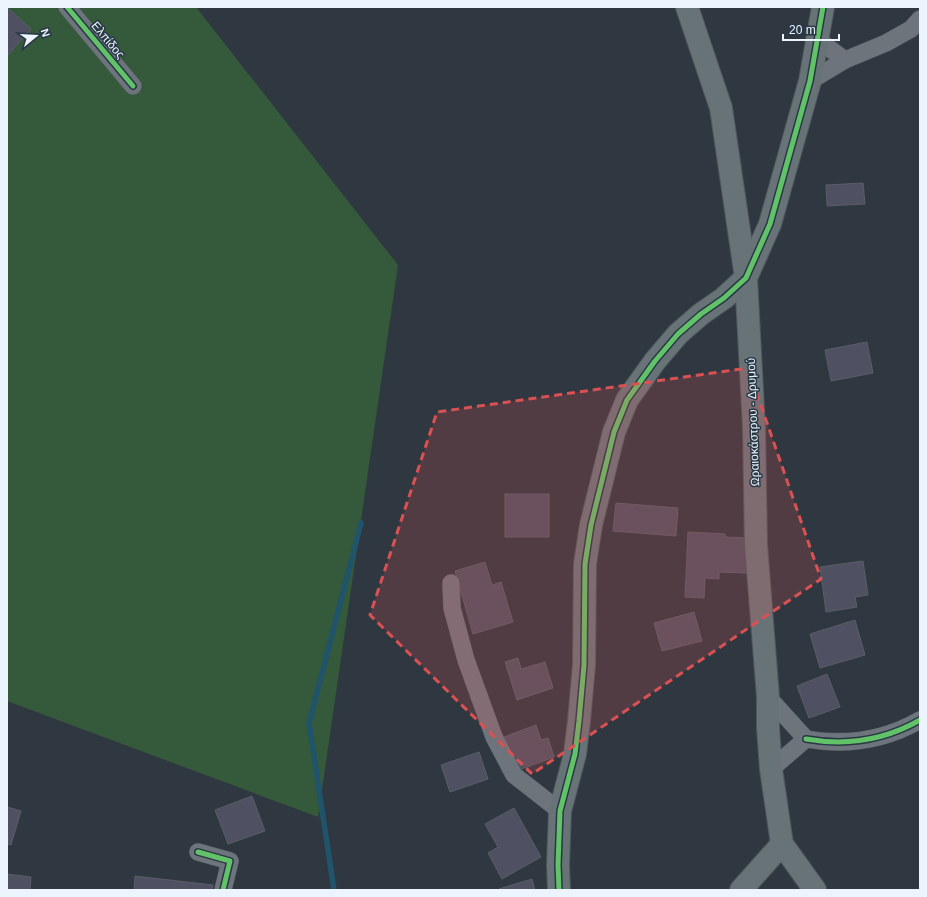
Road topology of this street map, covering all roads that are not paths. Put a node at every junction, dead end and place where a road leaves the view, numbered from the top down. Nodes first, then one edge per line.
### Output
1 (68, 7) edge
2 (687, 7) edge
3 (823, 7) edge
4 (920, 20) edge
5 (818, 40) junction
6 (845, 60) junction
7 (810, 81) junction
8 (133, 86) dead end
9 (746, 278) junction
10 (451, 583) dead end
11 (768, 697) junction
12 (920, 720) edge
13 (806, 739) junction
14 (771, 769) junction
15 (560, 811) junction
16 (782, 844) junction
17 (198, 852) dead end
18 (223, 890) edge
19 (559, 890) edge
20 (741, 890) edge
21 (815, 890) edge

1 - 8 street, Ελπίδος
2 - 9 main road, Ωραιοκάστρου - Δρυμού
3 - 5 main road
4 - 6 street
5 - 6 street
5 - 7 main road
6 - 7 street
7 - 9 main road
9 - 11 main road, Ωραιοκάστρου - Δρυμού
9 - 15 main road
10 - 15 street
11 - 13 street
11 - 14 main road, Ωραιοκάστρου - Δρυμού
12 - 13 street
13 - 14 street
14 - 16 main road, Ωραιοκάστρου - Δρυμού
15 - 19 main road
16 - 20 main road
16 - 21 main road
17 - 18 street

